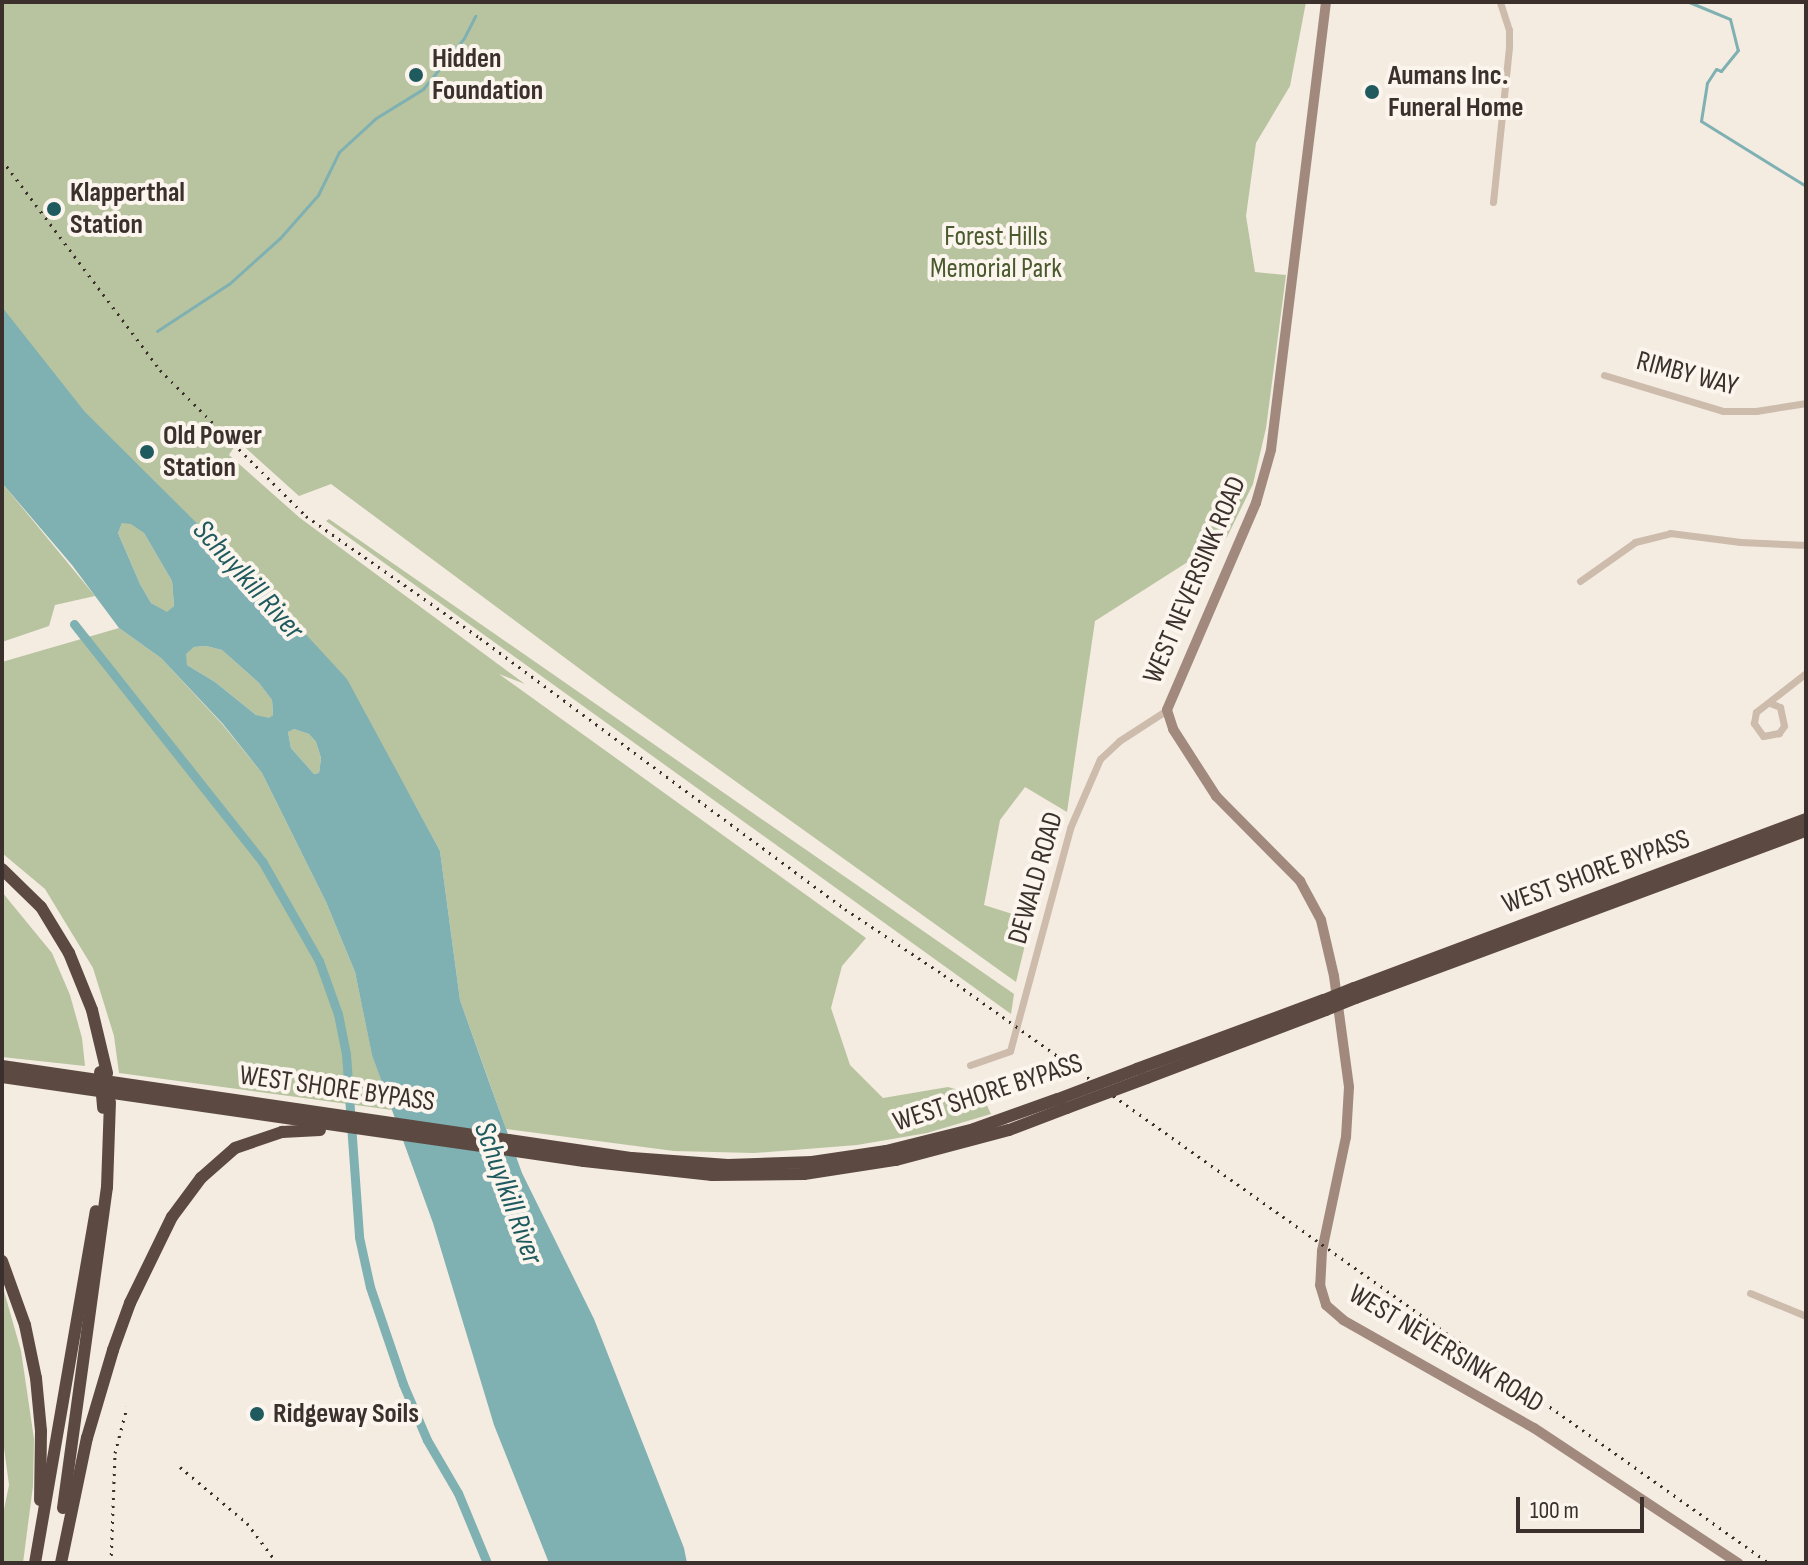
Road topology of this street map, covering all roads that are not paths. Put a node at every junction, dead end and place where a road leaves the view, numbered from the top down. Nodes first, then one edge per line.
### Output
1 (1326, 2) edge
2 (1500, 2) edge
3 (1493, 202) dead end
4 (1604, 375) dead end
5 (1806, 403) edge
6 (1806, 545) edge
7 (1580, 581) dead end
8 (1806, 673) edge
9 (1770, 703) junction
10 (1167, 710) junction
11 (1806, 819) edge
12 (1806, 831) edge
13 (2, 869) edge
14 (2, 878) edge
15 (1355, 993) junction
16 (970, 1065) dead end
17 (2, 1066) edge
18 (104, 1072) junction
19 (2, 1077) edge
20 (107, 1105) junction
21 (338, 1124) junction
22 (582, 1155) junction
23 (2, 1261) edge
24 (1750, 1293) dead end
25 (1806, 1316) edge
26 (34, 1563) edge
27 (59, 1563) edge
28 (1738, 1563) edge

1 - 10 street, WEST NEVERSINK ROAD
2 - 3 street
4 - 5 street, RIMBY WAY
6 - 7 street
8 - 9 street
9 - 9 street
10 - 16 street, DEWALD ROAD
10 - 28 street, WEST NEVERSINK ROAD
11 - 15 highway, WEST SHORE BYPASS
12 - 15 highway, WEST SHORE BYPASS
13 - 18 highway
14 - 18 highway
15 - 22 highway, WEST SHORE BYPASS, bridge
17 - 21 highway, WEST SHORE BYPASS
18 - 20 highway, bridge
19 - 21 highway, WEST SHORE BYPASS
20 - 26 highway
20 - 27 highway
21 - 22 highway, WEST SHORE BYPASS
21 - 22 highway, WEST SHORE BYPASS
21 - 27 highway
23 - 26 highway
24 - 25 street

